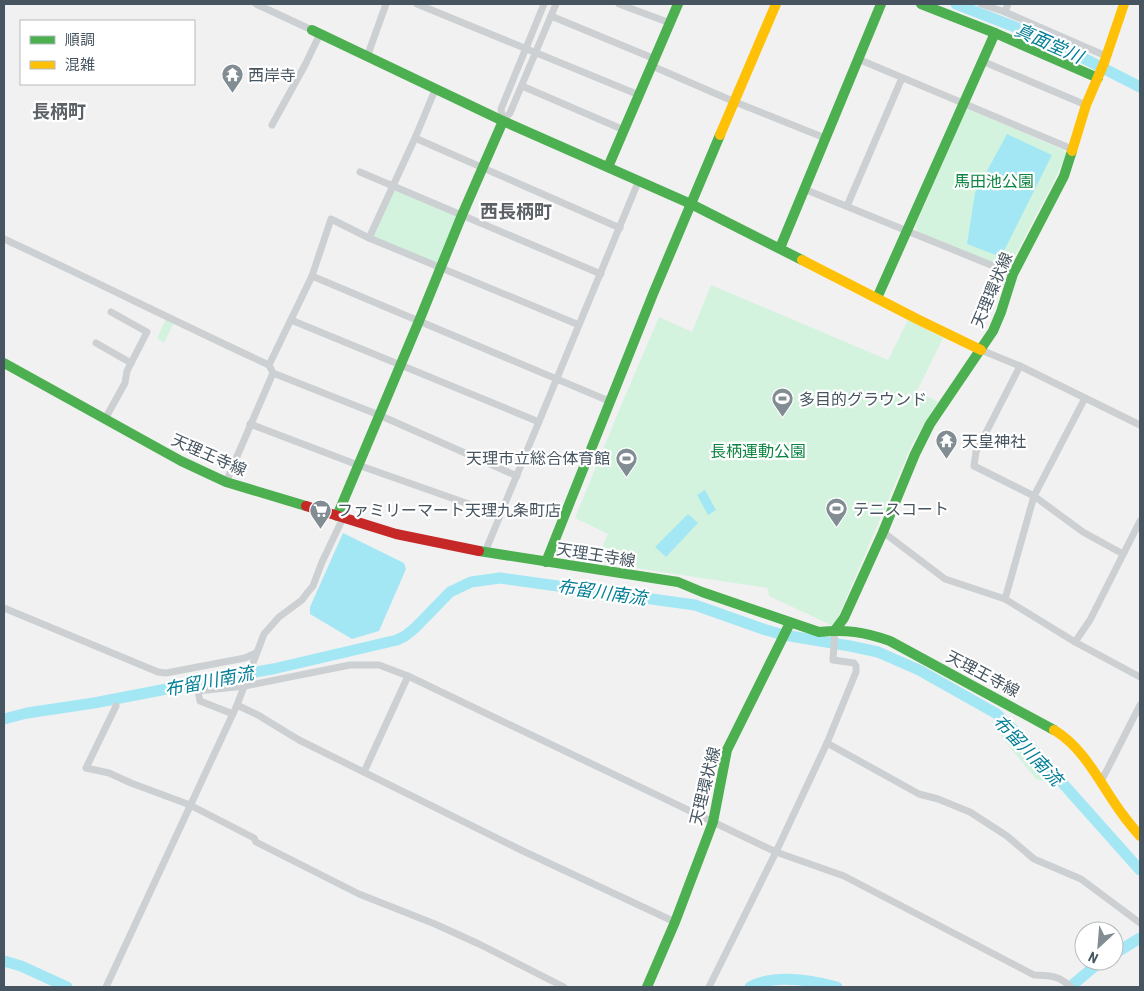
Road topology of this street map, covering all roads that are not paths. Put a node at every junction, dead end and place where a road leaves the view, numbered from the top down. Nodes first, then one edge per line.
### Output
1 (256, 4) edge
2 (386, 4) edge
3 (417, 4) edge
4 (544, 4) edge
5 (556, 4) edge
6 (619, 4) edge
7 (678, 4) edge
8 (776, 4) edge
9 (881, 4) edge
10 (921, 4) edge
11 (982, 4) edge
12 (1008, 4) edge
13 (1124, 4) edge
14 (1004, 12) junction
15 (551, 16) junction
16 (670, 23) junction
17 (316, 32) junction
18 (995, 33) junction
19 (526, 48) junction
20 (536, 52) junction
21 (367, 57) junction
22 (858, 59) junction
23 (1105, 59) junction
24 (982, 62) junction
25 (653, 63) junction
26 (1099, 76) junction
27 (902, 78) junction
28 (522, 86) junction
29 (435, 90) junction
30 (639, 95) junction
31 (736, 102) junction
32 (964, 104) junction
33 (1086, 105) junction
34 (503, 121) junction
35 (272, 125) dead end
36 (624, 130) junction
37 (414, 138) junction
38 (825, 138) junction
39 (1072, 149) junction
40 (608, 167) junction
41 (483, 168) junction
42 (360, 172) dead end
43 (639, 180) junction
44 (393, 186) junction
45 (804, 189) junction
46 (691, 204) junction
47 (848, 206) junction
48 (462, 215) junction
49 (620, 228) junction
50 (907, 231) junction
51 (369, 238) junction
52 (4, 239) edge
53 (780, 248) junction
54 (440, 268) junction
55 (601, 274) junction
56 (1013, 274) junction
57 (312, 276) junction
58 (876, 298) junction
59 (111, 312) dead end
60 (292, 320) junction
61 (419, 321) junction
62 (579, 325) junction
63 (96, 342) dead end
64 (981, 350) junction
65 (4, 363) edge
66 (131, 363) junction
67 (269, 365) junction
68 (400, 365) junction
69 (1020, 366) junction
70 (273, 373) junction
71 (557, 379) junction
72 (1084, 398) junction
73 (609, 401) junction
74 (379, 416) junction
75 (105, 419) junction
76 (539, 422) junction
77 (250, 424) junction
78 (1140, 424) edge
79 (358, 465) junction
80 (517, 476) junction
81 (226, 482) junction
82 (1034, 496) junction
83 (500, 515) junction
84 (340, 517) junction
85 (1140, 521) edge
86 (883, 532) junction
87 (485, 552) junction
88 (1123, 554) junction
89 (546, 562) junction
90 (1005, 599) junction
91 (4, 608) edge
92 (789, 625) junction
93 (835, 633) junction
94 (1075, 642) junction
95 (255, 656) junction
96 (408, 676) junction
97 (1140, 677) edge
98 (245, 684) junction
99 (1140, 705) edge
100 (116, 706) dead end
101 (237, 706) junction
102 (233, 714) junction
103 (827, 743) junction
104 (364, 772) junction
105 (1101, 781) junction
106 (190, 805) junction
107 (713, 822) junction
108 (1140, 836) edge
109 (776, 852) junction
110 (675, 922) junction
111 (1140, 923) edge
112 (106, 987) edge
113 (564, 987) edge
114 (647, 987) edge
115 (709, 987) edge
116 (1071, 987) edge

1 - 17 street
2 - 21 street
3 - 19 street
4 - 19 street
5 - 15 street
6 - 16 street
7 - 16 street
8 - 31 street
9 - 22 street
10 - 18 street
11 - 14 street
12 - 14 street
13 - 23 street, 天理環状線
14 - 23 street
15 - 20 street
15 - 25 street
16 - 25 street
17 - 21 street
17 - 35 street
18 - 24 street
18 - 26 street
19 - 20 street
19 - 34 street
20 - 28 street
20 - 30 street
21 - 29 street
22 - 27 street
22 - 38 street
23 - 26 street, 天理環状線
24 - 32 street
24 - 33 street
25 - 30 street
25 - 31 street
26 - 33 street, 天理環状線
27 - 32 street
27 - 47 street
28 - 34 street
28 - 36 street
29 - 34 street
29 - 37 street
30 - 36 street
31 - 38 street
31 - 46 street
32 - 39 street
32 - 50 street
33 - 39 street, 天理環状線
34 - 40 street
34 - 41 street
36 - 40 street
37 - 41 street
37 - 44 street
38 - 45 street
39 - 56 street, 天理環状線
40 - 43 street
41 - 48 street
41 - 49 street
42 - 44 street
43 - 46 street
43 - 49 street
44 - 48 street
44 - 51 street
45 - 47 street
45 - 53 street
46 - 53 street
46 - 73 street
47 - 50 street
48 - 54 street
48 - 55 street
49 - 55 street
50 - 56 street
50 - 58 street
51 - 54 street
51 - 57 street
52 - 67 street
53 - 58 street
54 - 61 street
54 - 62 street
55 - 62 street
56 - 64 street, 天理環状線
57 - 60 street
57 - 61 street
58 - 64 street
59 - 66 street
60 - 67 street
60 - 68 street
61 - 68 street
61 - 71 street
62 - 71 street
63 - 66 street
64 - 69 street
64 - 86 street, 天理環状線
65 - 75 street, 天理王寺線
66 - 75 street
67 - 70 street
68 - 74 street
68 - 76 street
69 - 72 street
69 - 82 street
70 - 74 street
70 - 77 street
71 - 73 street
71 - 76 street
72 - 78 street
72 - 82 street
73 - 89 street
74 - 79 street
74 - 80 street
75 - 81 street, 天理王寺線
76 - 80 street
77 - 79 street
77 - 81 street
79 - 83 street
79 - 84 street
80 - 83 street
81 - 84 street, 天理王寺線
82 - 88 street
82 - 90 street
83 - 87 street
84 - 87 street, 天理王寺線
84 - 95 street
85 - 88 street
86 - 90 street
86 - 93 street, 天理環状線
87 - 89 street, 天理王寺線
88 - 94 street
89 - 92 street, 天理王寺線
90 - 94 street
91 - 95 street
92 - 93 street, 天理王寺線
92 - 107 street, 天理環状線
93 - 103 street
93 - 105 street, 天理王寺線
94 - 97 street
95 - 98 street
96 - 98 street
96 - 104 street
96 - 107 street
98 - 101 street
98 - 102 street
99 - 105 street
100 - 106 street
101 - 102 street
101 - 104 street
102 - 106 street
103 - 109 street
103 - 111 street
104 - 110 street
105 - 108 street, 天理王寺線
106 - 112 street
106 - 113 street
107 - 109 street
107 - 110 street, 天理環状線
109 - 115 street
109 - 116 street
110 - 114 street, 天理環状線

